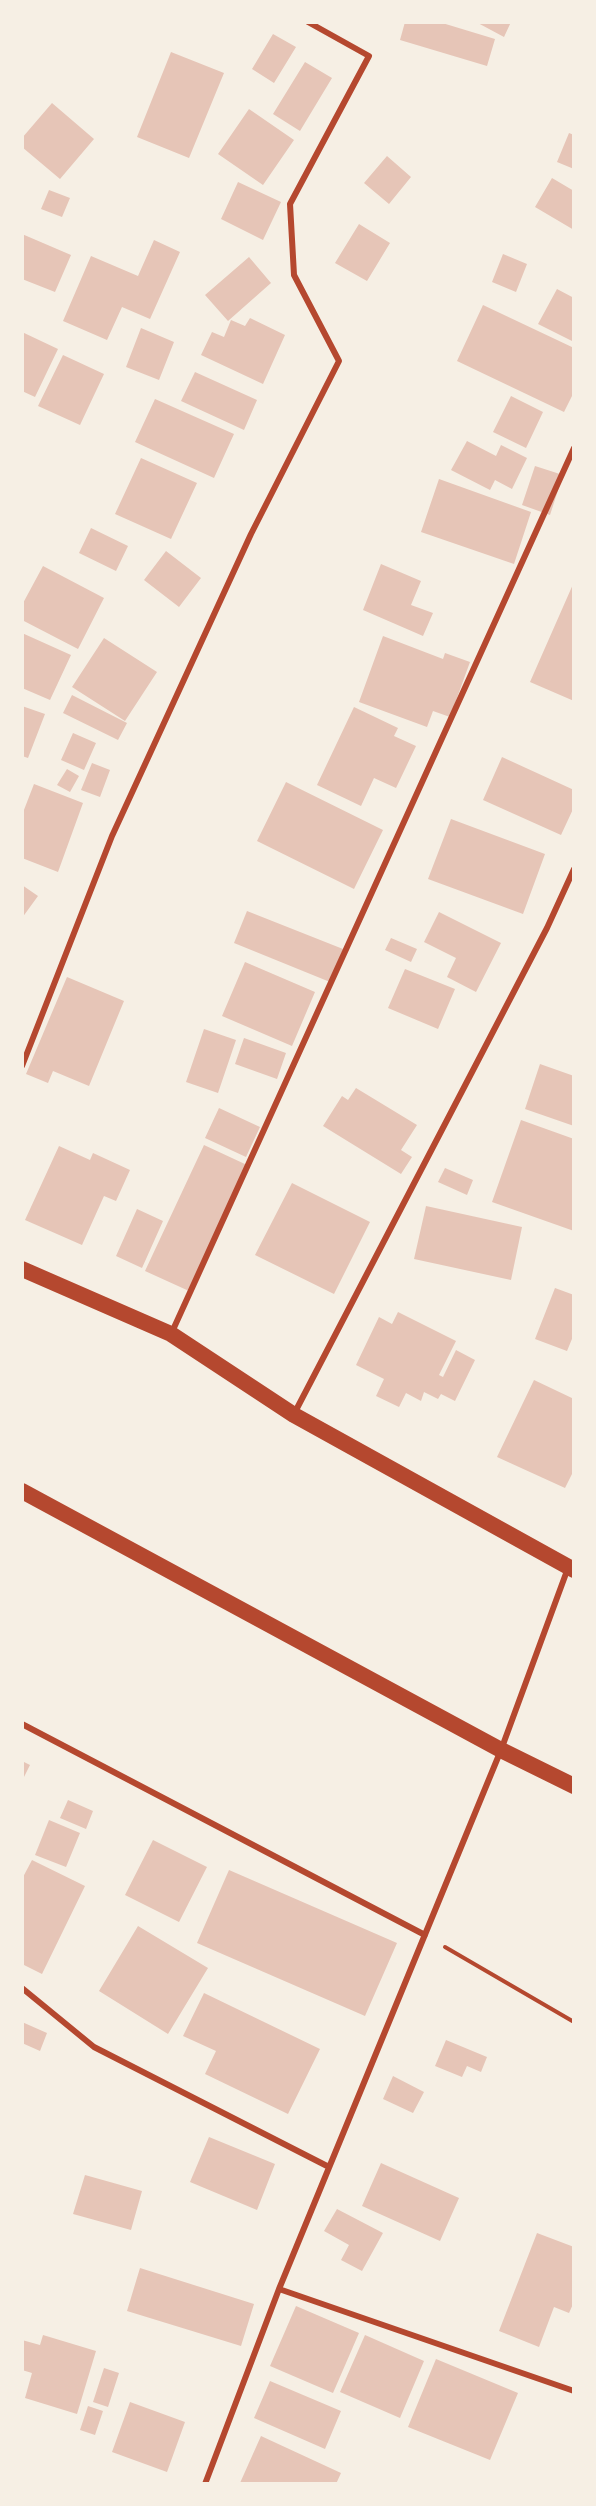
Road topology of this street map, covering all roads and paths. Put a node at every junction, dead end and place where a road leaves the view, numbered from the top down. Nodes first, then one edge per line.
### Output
1 (308, 22) edge
2 (573, 448) edge
3 (573, 869) edge
4 (22, 1066) edge
5 (22, 1269) edge
6 (171, 1334) junction
7 (294, 1415) junction
8 (22, 1491) edge
9 (571, 1569) edge
10 (22, 1724) edge
11 (501, 1750) junction
12 (573, 1786) edge
13 (424, 1935) junction
14 (22, 1988) edge
15 (573, 2022) edge
16 (329, 2167) junction
17 (279, 2289) junction
18 (573, 2391) edge
19 (205, 2484) edge

1 - 4 street
2 - 6 street
3 - 7 street
5 - 6 highway
6 - 7 highway
7 - 9 highway
8 - 11 highway
9 - 11 street
10 - 13 street
11 - 12 highway
11 - 13 street
13 - 15 path
13 - 16 street
14 - 16 street
16 - 17 street
17 - 18 street
17 - 19 street

